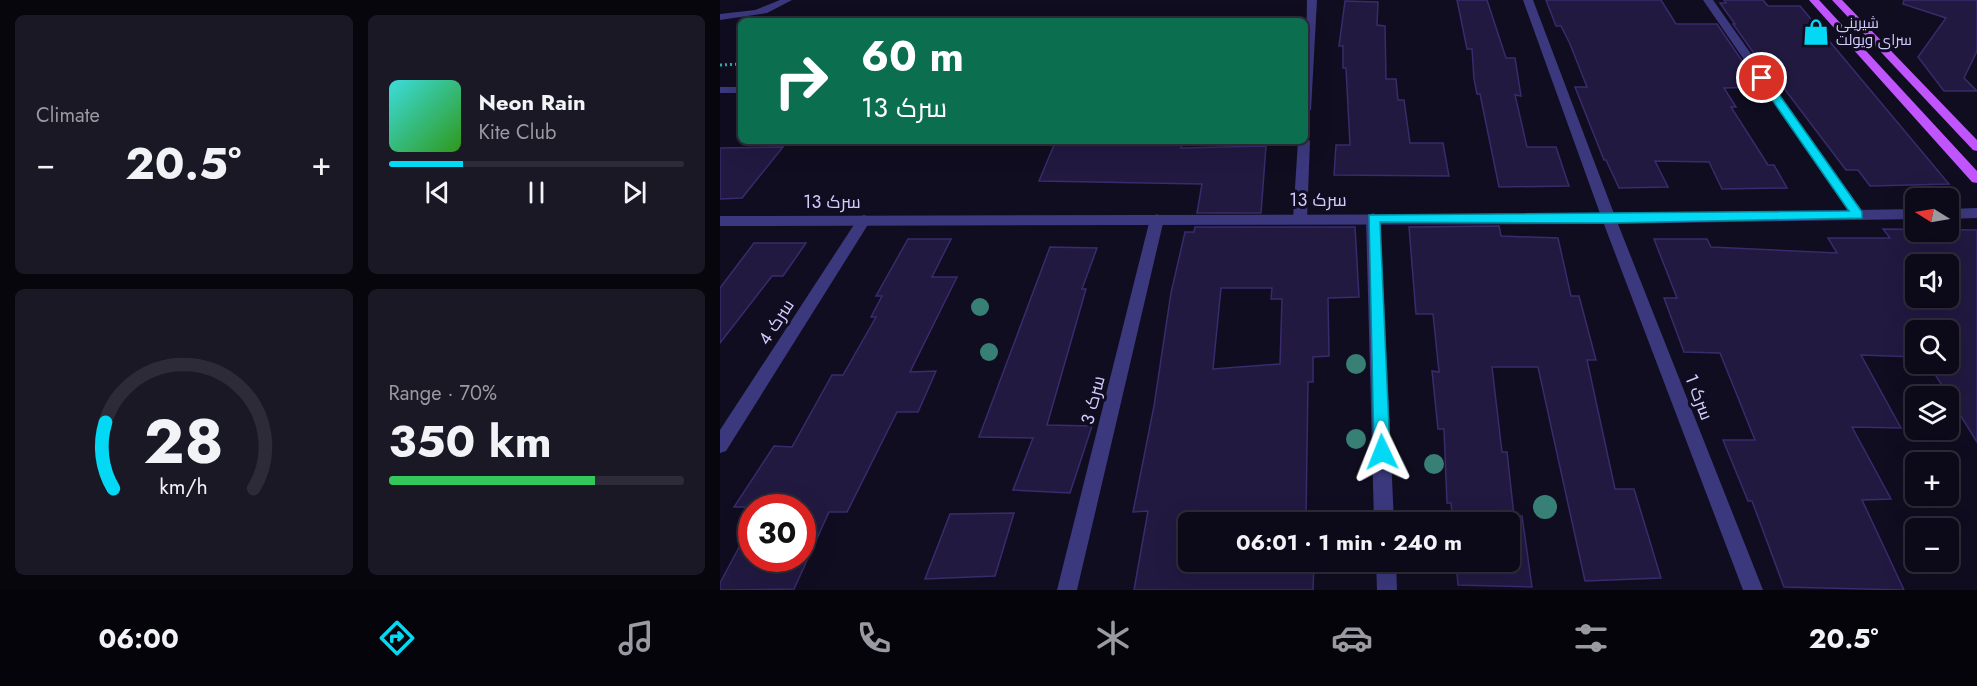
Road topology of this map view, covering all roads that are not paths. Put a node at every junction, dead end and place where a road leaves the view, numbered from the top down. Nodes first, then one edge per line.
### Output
1 (788, 0) edge
2 (1312, 0) edge
3 (1528, 0) edge
4 (1708, 0) edge
5 (1814, 0) edge
6 (1837, 0) edge
7 (720, 17) edge
8 (1308, 54) edge
9 (720, 90) edge
10 (738, 90) edge
11 (1304, 144) edge
12 (1977, 147) edge
13 (1977, 179) edge
14 (1959, 213) edge
15 (1977, 213) edge
16 (1905, 214) edge
17 (1858, 215) junction
18 (1373, 218) junction
19 (1158, 219) junction
20 (1300, 219) junction
21 (1609, 219) junction
22 (864, 220) junction
23 (720, 221) edge
24 (720, 445) edge
25 (1384, 512) edge
26 (1386, 572) edge
27 (1067, 590) edge
28 (1387, 590) edge
29 (1753, 590) edge

1 - 7 street
2 - 8 street
3 - 21 street, سرک 1
4 - 17 street
5 - 13 main road
6 - 12 main road
9 - 10 street
11 - 20 street
14 - 15 street
16 - 17 street, سرک 13
17 - 21 street, سرک 13
18 - 20 street, سرک 13
18 - 21 street, سرک 13
18 - 25 street
19 - 20 street, سرک 13
19 - 22 street, سرک 13
19 - 27 street, سرک 3
21 - 29 street, سرک 1
22 - 23 street, سرک 13
22 - 24 street, سرک 4
26 - 28 street

